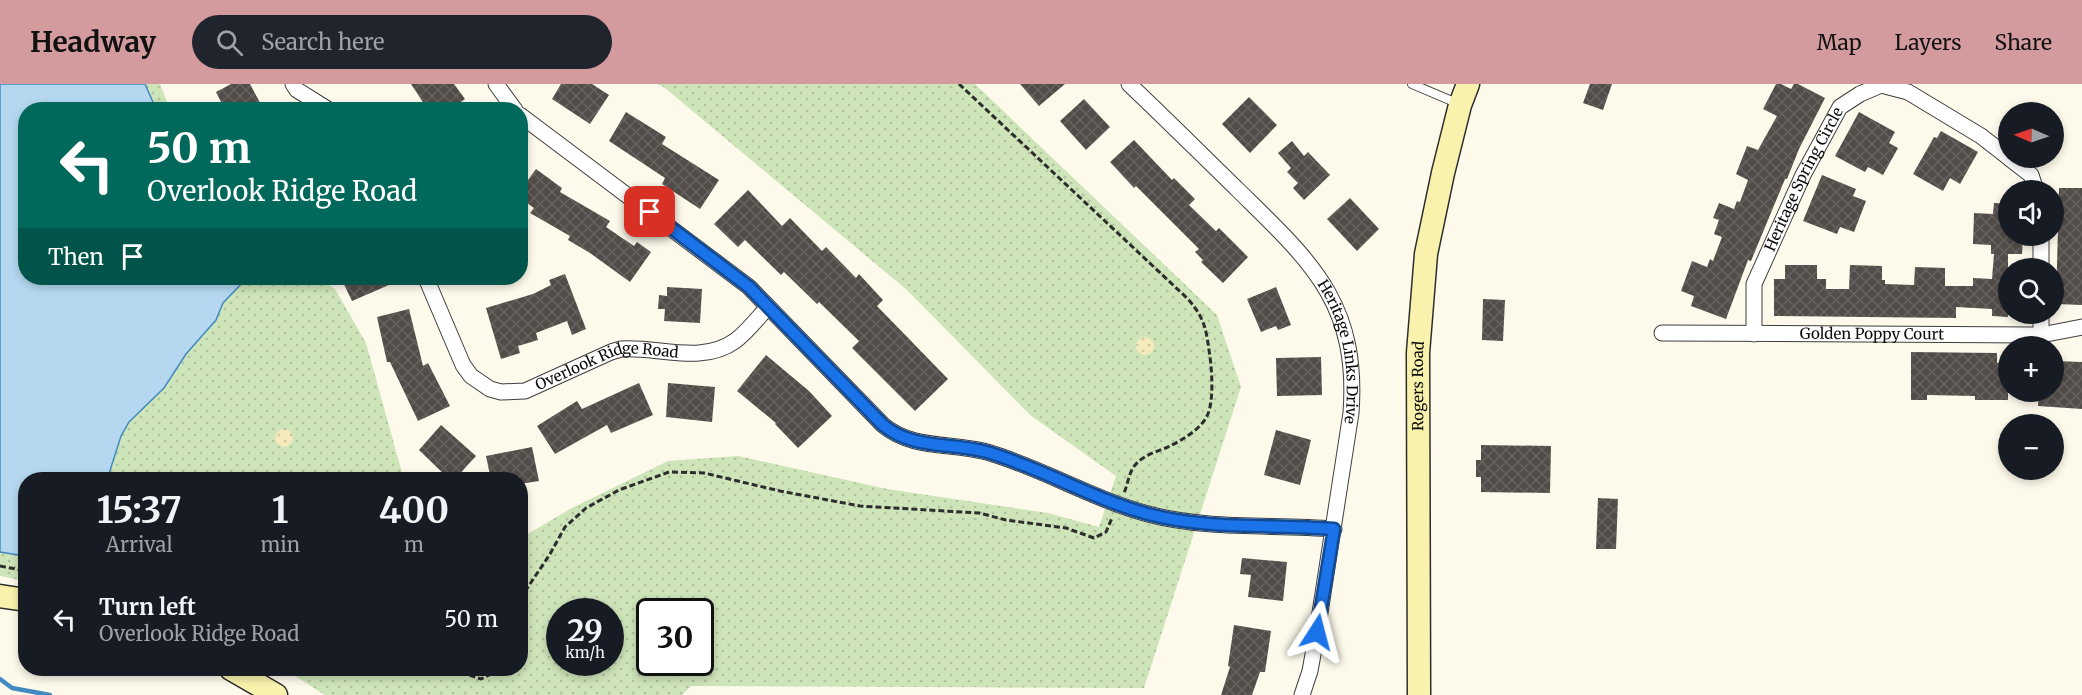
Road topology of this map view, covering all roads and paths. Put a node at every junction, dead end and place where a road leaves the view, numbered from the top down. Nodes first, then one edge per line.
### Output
1 (293, 84) edge
2 (496, 84) edge
3 (959, 84) edge
4 (1130, 84) edge
5 (1412, 84) edge
6 (1881, 85) edge
7 (1464, 94) edge
8 (316, 102) edge
9 (509, 102) edge
10 (528, 120) edge
11 (1998, 149) edge
12 (2022, 168) edge
13 (2033, 180) edge
14 (429, 285) edge
15 (767, 308) junction
16 (2041, 324) edge
17 (2082, 327) edge
18 (1662, 333) dead end
19 (1754, 334) junction
20 (2041, 335) junction
21 (1118, 504) junction
22 (1334, 529) junction
23 (0, 566) edge
24 (18, 569) edge
25 (528, 587) edge
26 (0, 596) edge
27 (18, 599) edge
28 (243, 676) edge
29 (472, 676) edge
30 (487, 676) edge
31 (276, 695) edge
32 (1302, 695) edge
33 (1419, 695) edge

1 - 8 street
2 - 9 street
3 - 21 path
4 - 22 street, Heritage Links Drive
5 - 7 lane
6 - 11 street, Heritage Spring Circle
6 - 19 street, Heritage Spring Circle
7 - 33 main road, Rogers Road
10 - 15 street
12 - 13 street, Heritage Spring Circle
14 - 15 street, Overlook Ridge Road
15 - 21 street
16 - 20 street
17 - 20 street, Golden Poppy Court
18 - 19 street, Golden Poppy Court
19 - 20 street, Golden Poppy Court
21 - 22 street
21 - 25 path
22 - 32 street, Heritage Links Drive
23 - 24 path
26 - 27 main road
28 - 31 main road
29 - 30 path

